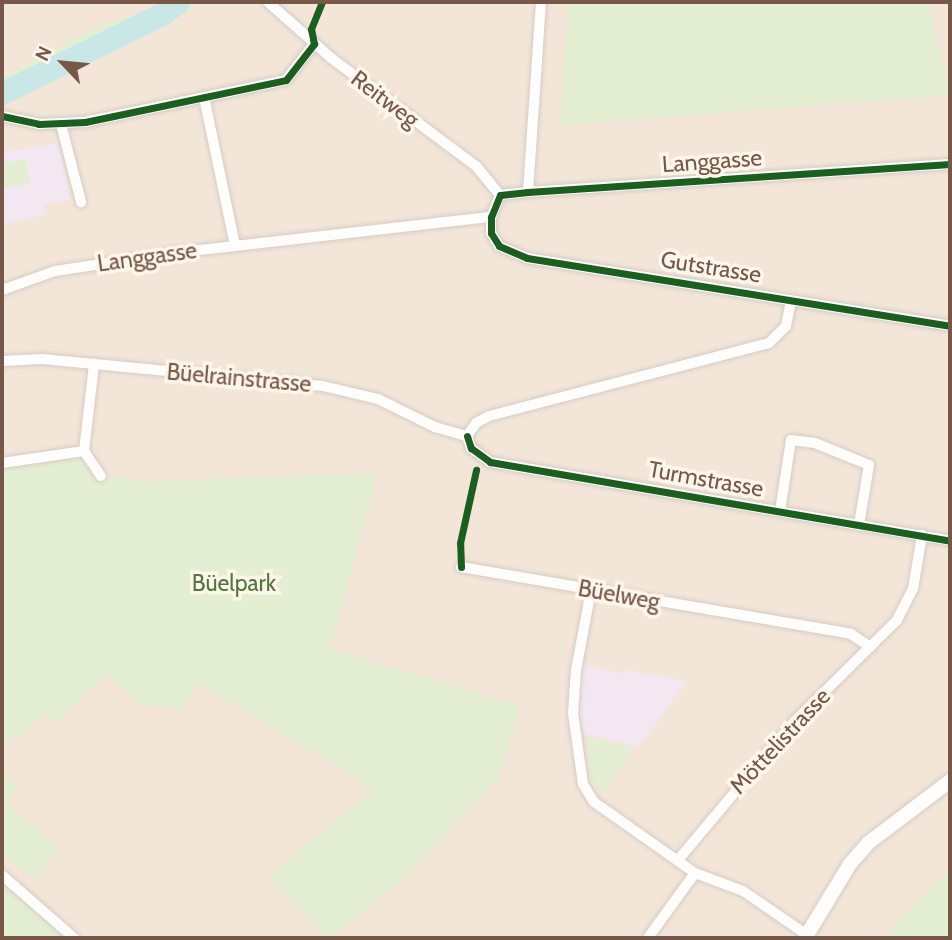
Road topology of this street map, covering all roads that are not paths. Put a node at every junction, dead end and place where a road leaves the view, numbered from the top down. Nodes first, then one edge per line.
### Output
1 (268, 2) edge
2 (541, 2) edge
3 (314, 44) junction
4 (204, 97) junction
5 (2, 116) edge
6 (61, 124) junction
7 (950, 164) edge
8 (528, 192) junction
9 (500, 195) junction
10 (81, 202) dead end
11 (491, 217) junction
12 (235, 246) junction
13 (2, 290) edge
14 (792, 300) junction
15 (950, 326) edge
16 (2, 360) edge
17 (94, 364) junction
18 (467, 436) junction
19 (84, 451) junction
20 (2, 463) edge
21 (101, 476) dead end
22 (780, 511) junction
23 (859, 525) junction
24 (922, 535) junction
25 (950, 541) edge
26 (461, 567) dead end
27 (591, 590) junction
28 (870, 647) junction
29 (950, 781) edge
30 (678, 860) junction
31 (695, 873) junction
32 (2, 875) edge
33 (806, 936) edge
34 (74, 938) edge
35 (648, 938) edge

1 - 3 street, Reitweg
2 - 8 street
3 - 4 street
3 - 9 street, Reitweg
4 - 6 street
4 - 12 street
5 - 6 street
6 - 10 street
7 - 8 street, Langgasse
8 - 9 street, Langgasse
9 - 11 street
11 - 12 street, Langgasse
11 - 14 street, Gutstrasse
12 - 13 street, Langgasse
14 - 15 street, Gutstrasse
14 - 18 street
16 - 17 street, Büelrainstrasse
17 - 18 street, Büelrainstrasse
17 - 19 street
18 - 22 street, Turmstrasse
19 - 20 street
19 - 21 street
22 - 23 street, Turmstrasse
22 - 23 street
23 - 24 street, Turmstrasse
24 - 25 street, Turmstrasse
24 - 28 street, Möttelistrasse
26 - 27 street, Büelweg
27 - 28 street, Büelweg
27 - 30 street
28 - 30 street, Möttelistrasse
29 - 33 main road
30 - 31 street
31 - 33 street
31 - 35 street
32 - 34 street

